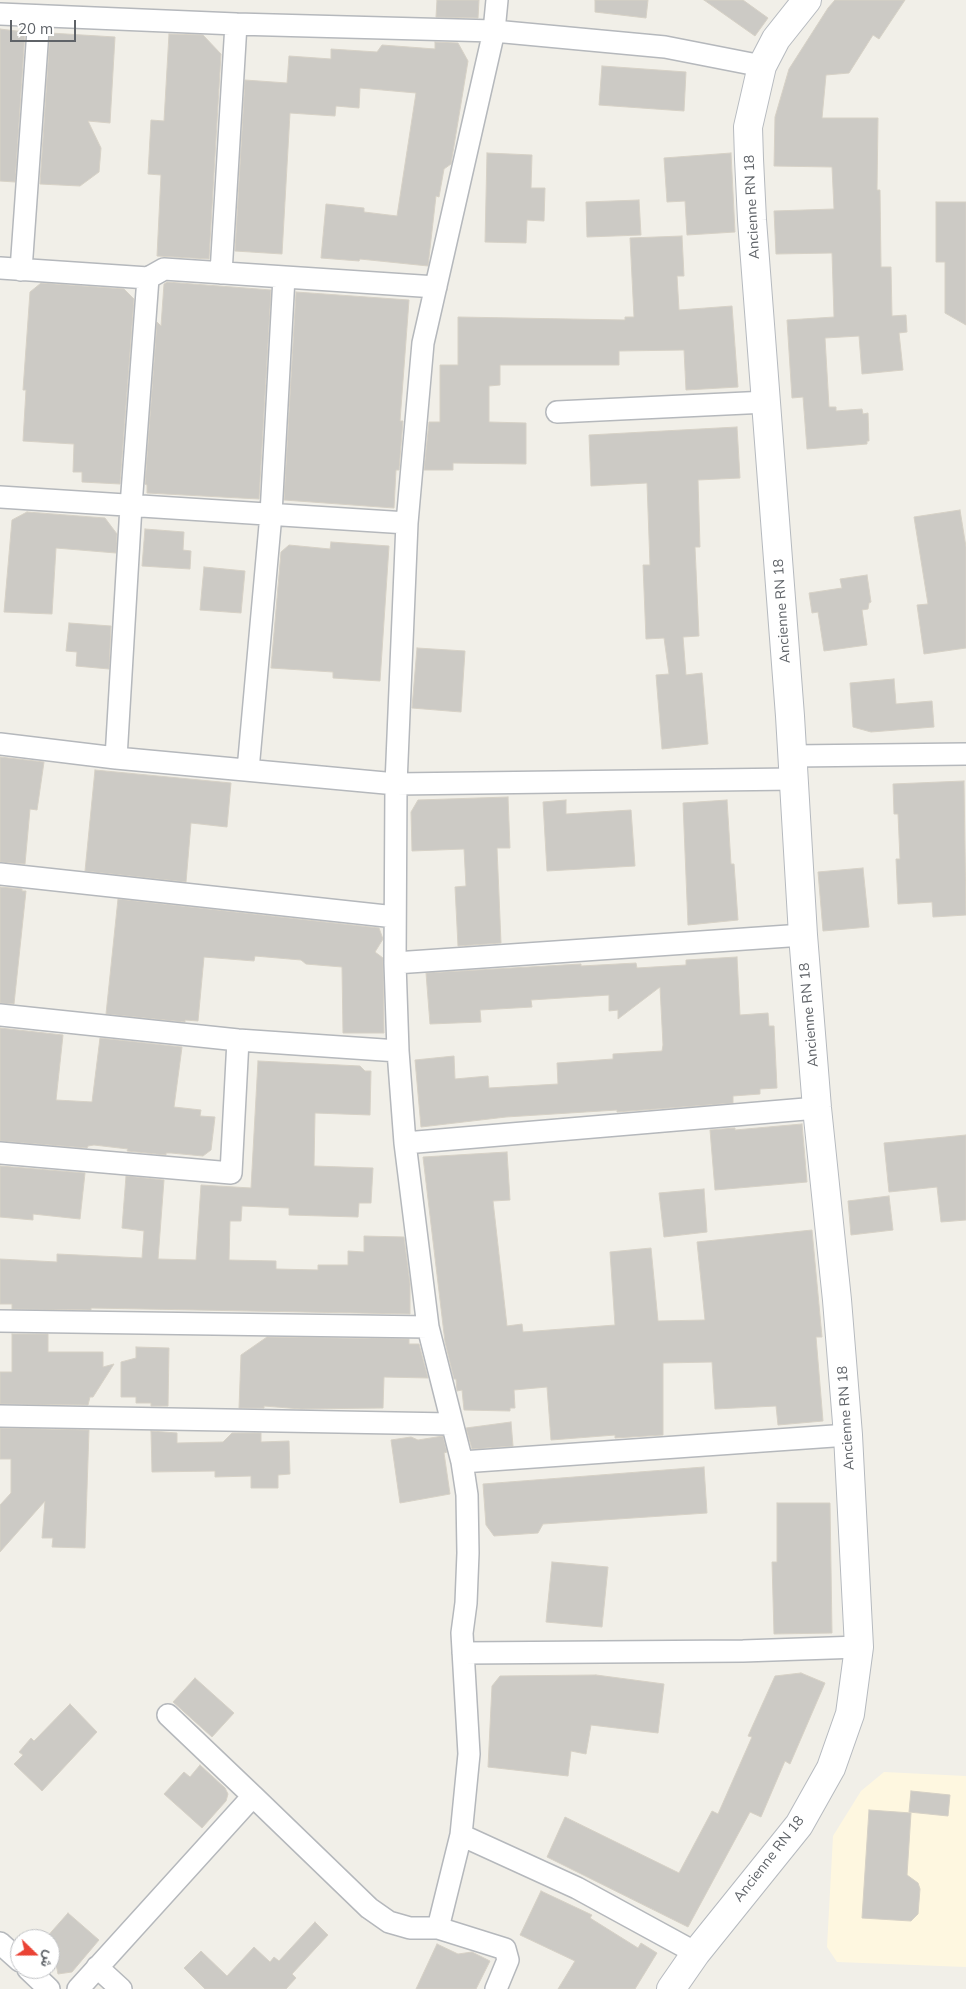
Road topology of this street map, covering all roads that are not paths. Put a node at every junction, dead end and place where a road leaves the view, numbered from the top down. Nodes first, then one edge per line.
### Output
1 (497, 0) edge
2 (807, 0) edge
3 (0, 14) edge
4 (39, 16) junction
5 (236, 24) junction
6 (494, 31) junction
7 (762, 66) junction
8 (10, 269) edge
9 (221, 273) junction
10 (284, 277) junction
11 (148, 278) junction
12 (436, 287) junction
13 (767, 402) junction
14 (557, 412) dead end
15 (0, 497) edge
16 (132, 506) junction
17 (271, 514) junction
18 (407, 523) junction
19 (0, 744) edge
20 (966, 754) edge
21 (116, 758) junction
22 (793, 767) junction
23 (248, 770) junction
24 (396, 784) junction
25 (0, 874) edge
26 (395, 916) junction
27 (803, 935) junction
28 (395, 963) junction
29 (0, 1015) edge
30 (238, 1040) junction
31 (398, 1051) junction
32 (817, 1108) junction
33 (406, 1143) junction
34 (0, 1153) edge
35 (0, 1321) edge
36 (428, 1327) junction
37 (0, 1416) edge
38 (450, 1424) junction
39 (848, 1435) junction
40 (462, 1462) junction
41 (859, 1646) junction
42 (463, 1653) junction
43 (168, 1715) dead end
44 (253, 1796) junction
45 (461, 1835) junction
46 (438, 1928) junction
47 (0, 1943) edge
48 (10, 1952) edge
49 (696, 1952) junction
50 (97, 1967) junction
51 (38, 1979) edge
52 (49, 1989) edge
53 (78, 1989) edge
54 (121, 1989) edge
55 (496, 1989) edge
56 (671, 1989) edge

1 - 6 street
2 - 7 main road, Ancienne RN 18
3 - 4 street
4 - 5 street
4 - 8 street
5 - 6 street
5 - 9 street
6 - 7 street
6 - 12 street
7 - 13 main road, Ancienne RN 18
8 - 11 street
9 - 10 street
9 - 11 street
10 - 12 street
10 - 17 street
11 - 16 street
12 - 18 street
13 - 14 street
13 - 22 main road, Ancienne RN 18
15 - 16 street
16 - 17 street
16 - 21 street
17 - 18 street
17 - 23 street
18 - 24 street
19 - 21 street
20 - 22 street
21 - 23 street
22 - 24 street
22 - 27 main road, Ancienne RN 18
23 - 24 street
24 - 26 street
25 - 26 street
26 - 28 street
27 - 28 street
27 - 32 main road, Ancienne RN 18
28 - 31 street
29 - 30 street
30 - 31 street
30 - 34 street
31 - 33 street
32 - 33 street
32 - 39 main road, Ancienne RN 18
33 - 36 street
35 - 36 street
36 - 38 street
37 - 38 street
38 - 40 street
39 - 40 street
39 - 41 main road, Ancienne RN 18
40 - 42 street
41 - 42 street
41 - 49 main road, Ancienne RN 18
42 - 45 street
43 - 44 street
44 - 46 street
44 - 50 street
45 - 46 street
45 - 49 street
46 - 55 street
47 - 48 street
49 - 56 main road, Ancienne RN 18
50 - 53 street
50 - 54 street
51 - 52 street

